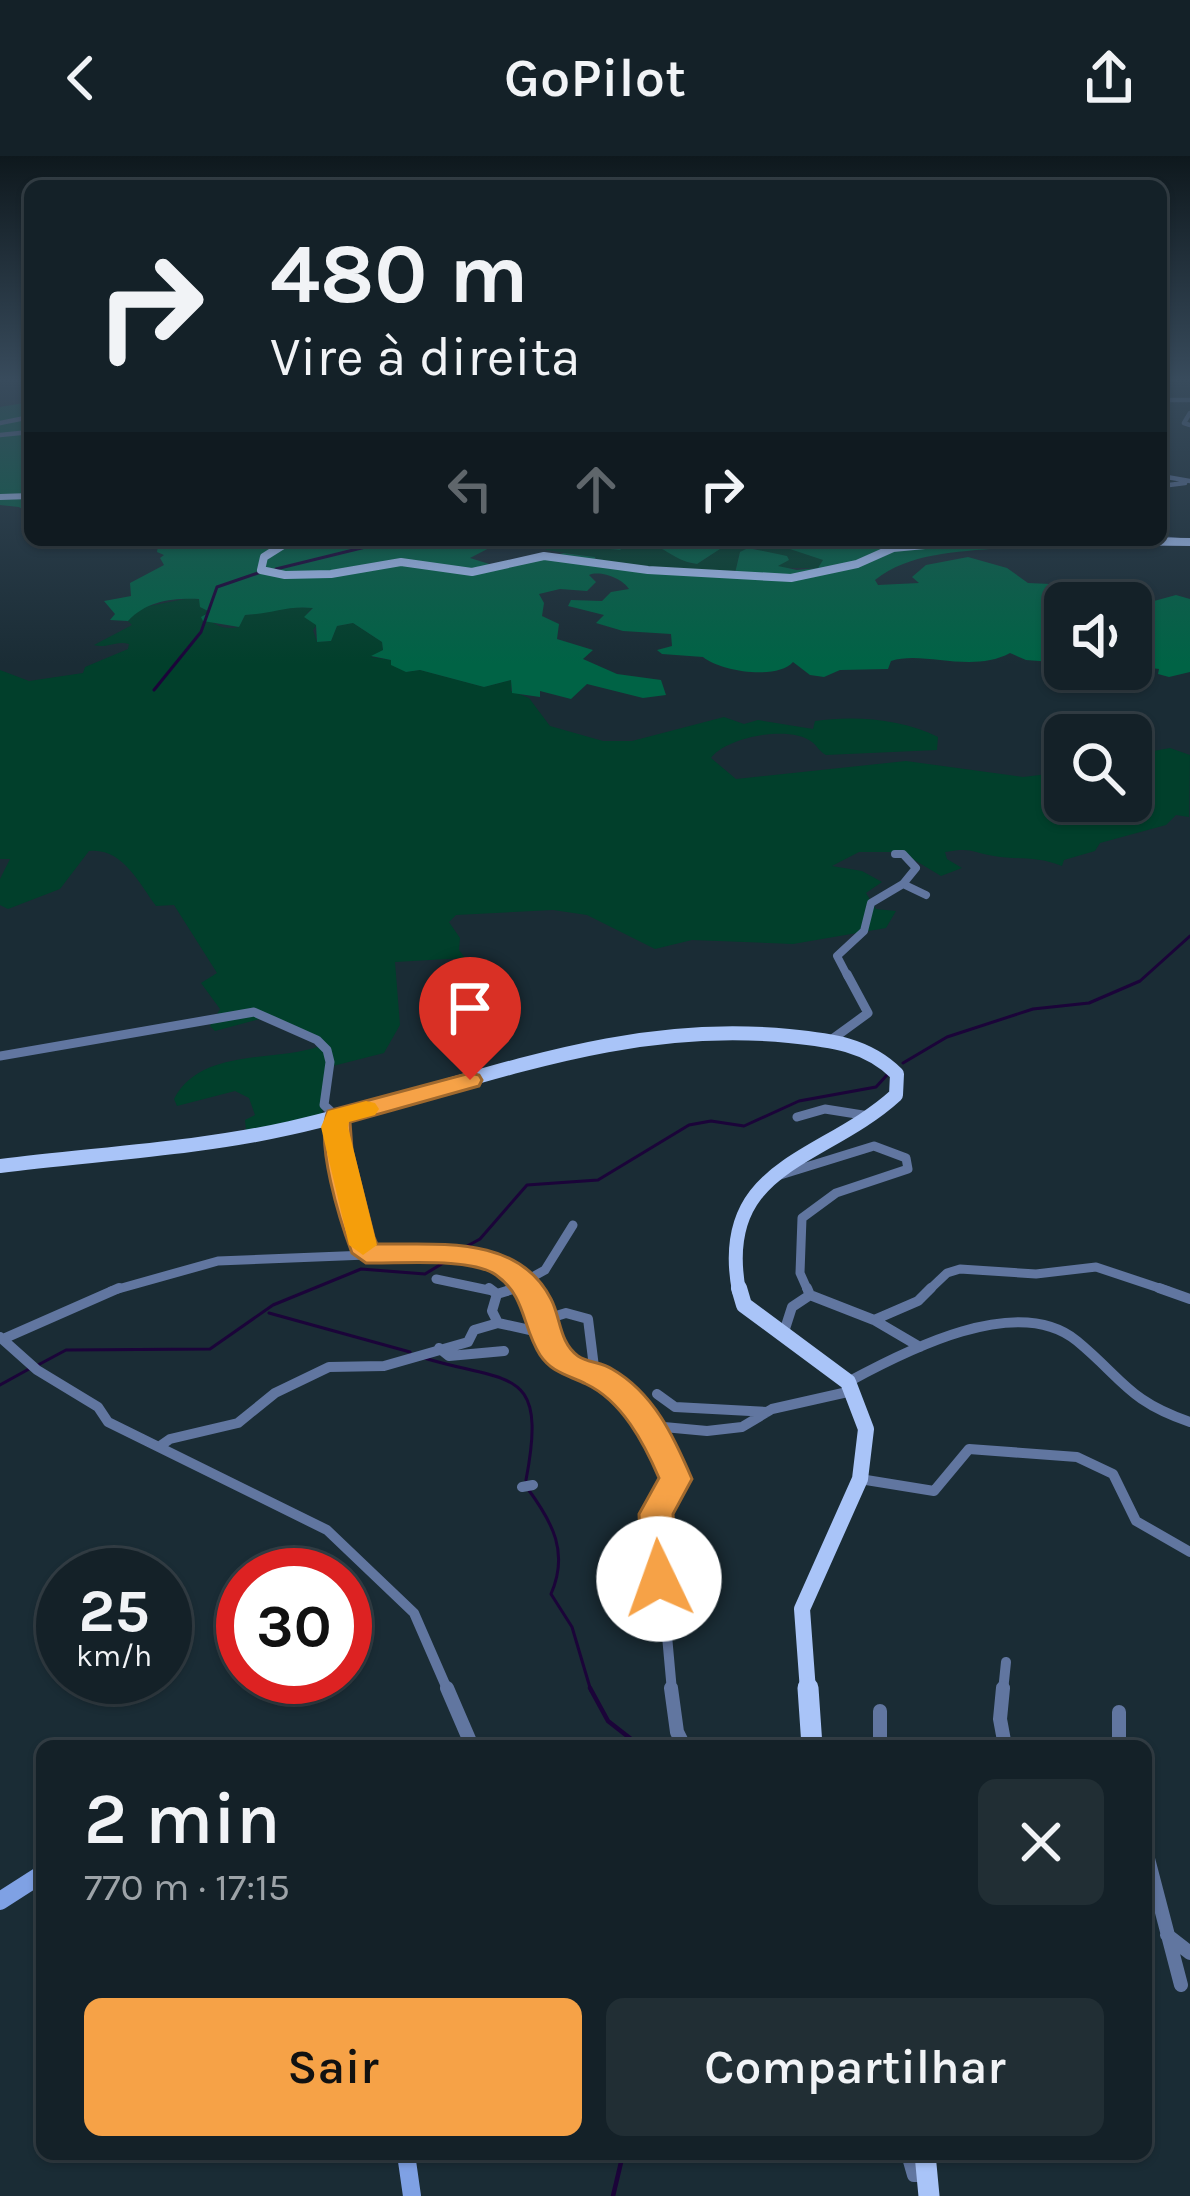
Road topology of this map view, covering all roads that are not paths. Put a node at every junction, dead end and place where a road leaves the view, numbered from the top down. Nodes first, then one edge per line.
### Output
1 (281, 546) edge
2 (914, 546) edge
3 (909, 861) dead end
4 (903, 884) junction
5 (926, 895) dead end
6 (831, 1040) junction
7 (0, 1056) edge
8 (869, 1116) junction
9 (337, 1117) junction
10 (797, 1117) dead end
11 (0, 1166) edge
12 (771, 1177) junction
13 (573, 1225) dead end
14 (366, 1253) junction
15 (436, 1279) dead end
16 (526, 1285) junction
17 (497, 1294) junction
18 (810, 1295) junction
19 (1190, 1299) edge
20 (543, 1320) junction
21 (874, 1320) junction
22 (498, 1323) junction
23 (548, 1334) junction
24 (783, 1335) junction
25 (1, 1338) edge
26 (920, 1347) junction
27 (439, 1348) junction
28 (503, 1351) dead end
29 (595, 1375) junction
30 (850, 1386) junction
31 (657, 1394) dead end
32 (767, 1412) junction
33 (1190, 1422) edge
34 (653, 1426) junction
35 (160, 1446) junction
36 (860, 1479) junction
37 (1190, 1552) edge
38 (1006, 1662) dead end
39 (880, 1712) dead end
40 (1119, 1712) dead end
41 (469, 1740) edge
42 (681, 1740) edge
43 (812, 1740) edge
44 (880, 1740) edge
45 (1004, 1740) edge
46 (1119, 1740) edge
47 (1152, 1875) edge
48 (36, 1878) edge
49 (0, 1901) edge
50 (1167, 1935) junction
51 (1190, 1953) edge
52 (1181, 1985) dead end
53 (407, 2160) edge
54 (412, 2196) edge

1 - 2 main road
3 - 4 street
4 - 5 street
4 - 6 street
6 - 8 main road
6 - 9 main road
7 - 9 street
8 - 10 street
8 - 12 main road
9 - 11 main road
9 - 14 street
12 - 18 street
12 - 24 main road
13 - 16 street
14 - 16 street
14 - 25 street
15 - 17 street
16 - 17 street
16 - 20 street
17 - 22 street
18 - 21 street
18 - 24 street
19 - 21 street
20 - 23 street
20 - 29 street
21 - 26 street
22 - 23 street
22 - 27 street
23 - 29 street
24 - 30 main road
25 - 35 street
26 - 30 street
26 - 33 street
27 - 28 street
27 - 35 street
29 - 34 street
30 - 32 street
30 - 36 main road
31 - 32 street
32 - 34 street
34 - 42 street
35 - 41 street
36 - 37 street
36 - 43 main road
38 - 45 street
39 - 44 street
40 - 46 street
47 - 50 street
48 - 49 main road
50 - 51 street
50 - 52 street
53 - 54 main road

